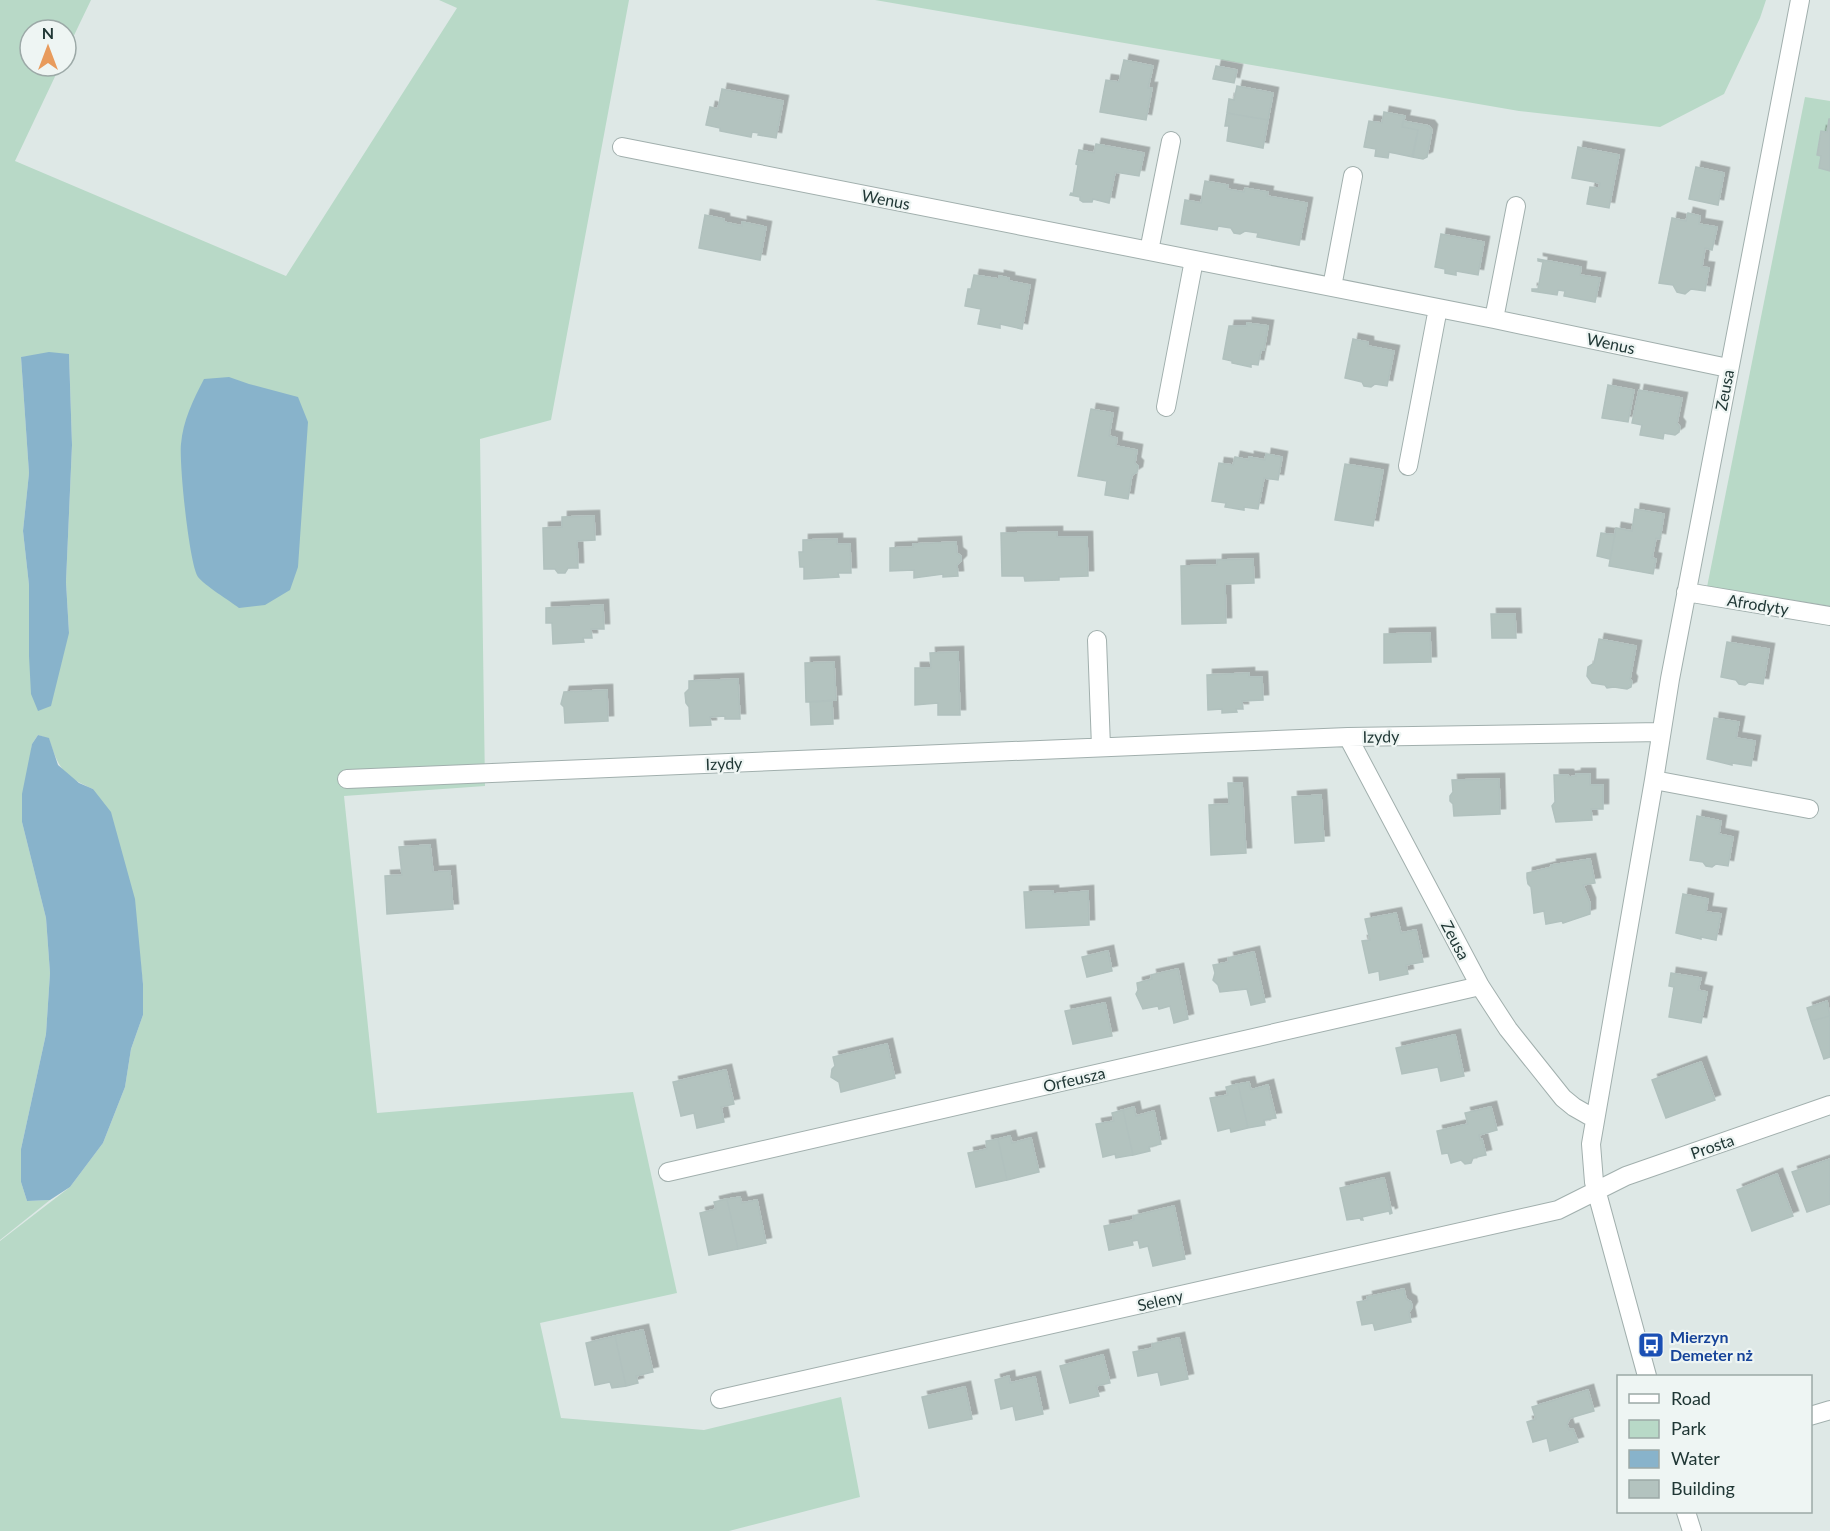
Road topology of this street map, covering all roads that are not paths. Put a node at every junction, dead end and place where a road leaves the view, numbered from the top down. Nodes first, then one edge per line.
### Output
1 (1800, 0) edge
2 (1171, 141) dead end
3 (622, 147) dead end
4 (1353, 176) dead end
5 (1516, 207) dead end
6 (1149, 251) junction
7 (1194, 260) junction
8 (1332, 287) junction
9 (1438, 308) junction
10 (1494, 319) junction
11 (1728, 368) junction
12 (1166, 407) dead end
13 (1408, 466) dead end
14 (1686, 592) junction
15 (1830, 616) edge
16 (1097, 640) dead end
17 (1661, 732) junction
18 (1348, 737) junction
19 (1101, 747) junction
20 (347, 779) dead end
21 (1654, 780) junction
22 (1809, 809) dead end
23 (1480, 987) junction
24 (1830, 1105) edge
25 (1595, 1119) junction
26 (668, 1172) dead end
27 (1596, 1191) junction
28 (1646, 1375) edge
29 (720, 1400) dead end
30 (1830, 1410) edge
31 (1812, 1415) edge
32 (1686, 1513) edge
33 (1692, 1531) edge

1 - 11 street, Zeusa
2 - 6 street
3 - 6 street, Wenus
4 - 8 street
5 - 10 street
6 - 7 street, Wenus
7 - 8 street, Wenus
7 - 12 street
8 - 9 street, Wenus
9 - 10 street, Wenus
9 - 13 street
10 - 11 street, Wenus
11 - 14 street, Zeusa
14 - 15 street, Afrodyty
14 - 17 street, Zeusa
16 - 19 street
17 - 18 street, Izydy
17 - 21 street, Zeusa
18 - 19 street, Izydy
18 - 23 street, Zeusa
19 - 20 street, Izydy
21 - 22 street
21 - 25 street, Zeusa
23 - 25 street, Zeusa
23 - 26 street, Orfeusza
24 - 27 street, Prosta
25 - 27 street, Zeusa
27 - 28 street, Zeusa
27 - 29 street, Seleny
30 - 31 street
32 - 33 street

